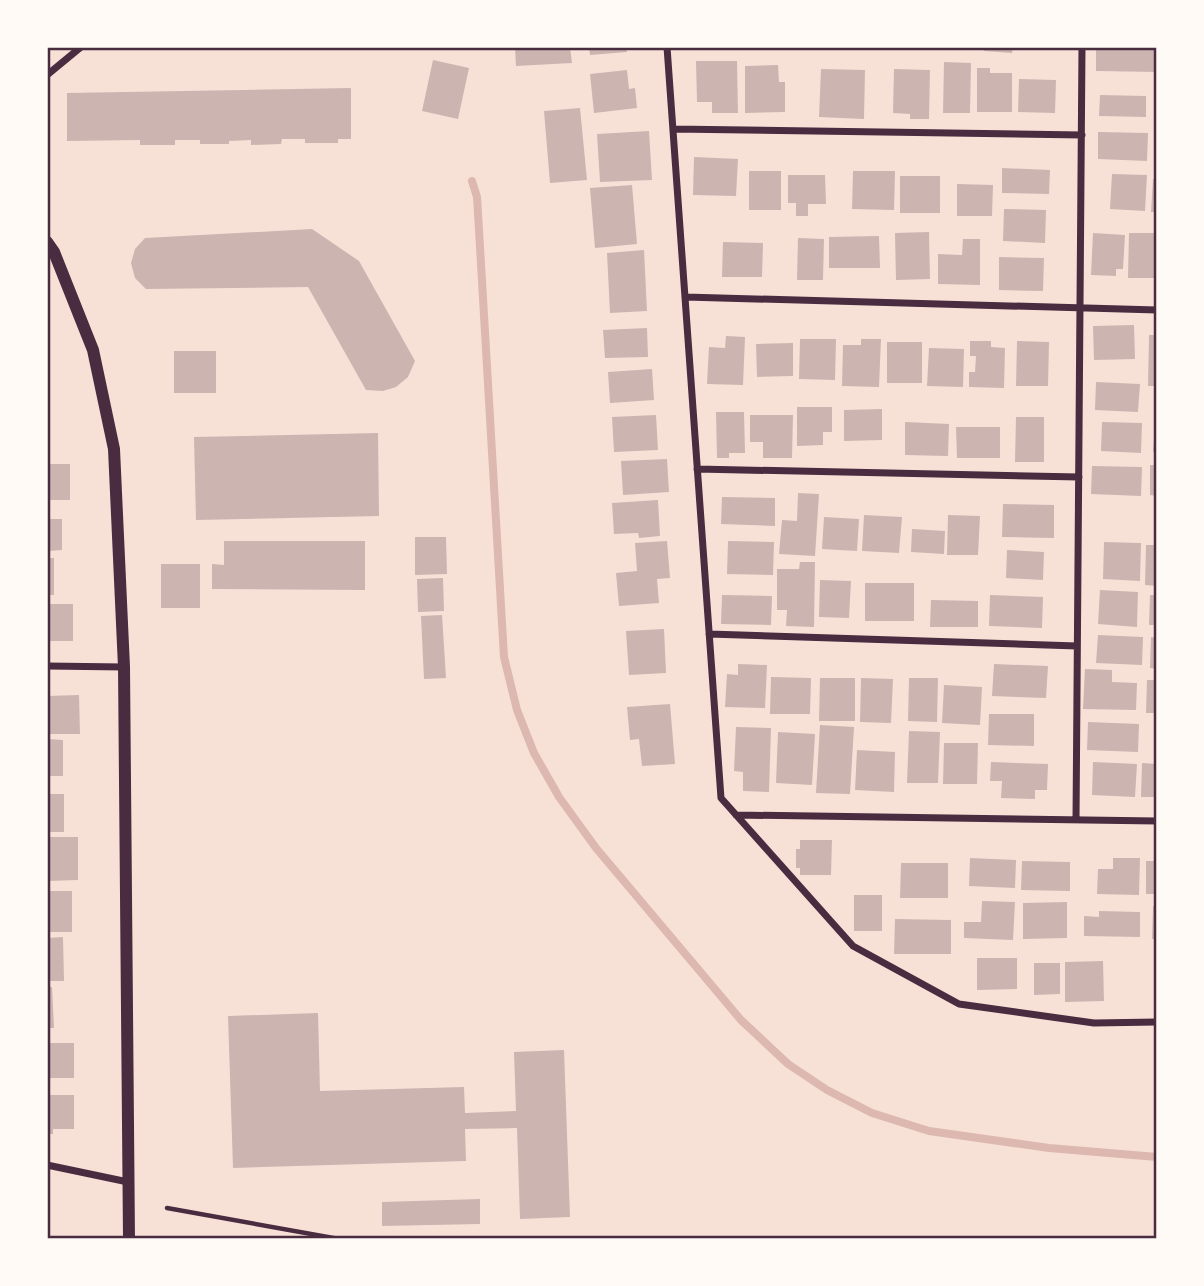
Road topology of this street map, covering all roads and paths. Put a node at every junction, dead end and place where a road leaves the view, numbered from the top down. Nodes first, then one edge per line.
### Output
1 (81, 47) edge
2 (667, 47) edge
3 (1082, 47) edge
4 (47, 75) edge
5 (673, 129) junction
6 (1082, 135) junction
7 (47, 242) edge
8 (685, 297) junction
9 (1080, 307) junction
10 (1157, 310) edge
11 (697, 469) junction
12 (1079, 477) junction
13 (709, 634) junction
14 (1077, 646) junction
15 (47, 666) edge
16 (124, 667) junction
17 (736, 815) junction
18 (1076, 820) junction
19 (1157, 821) edge
20 (1157, 1022) edge
21 (47, 1165) edge
22 (128, 1182) junction
23 (167, 1208) dead end
24 (129, 1239) edge
25 (339, 1239) edge

1 - 4 street
2 - 5 street
3 - 6 street
5 - 6 street
5 - 8 street
6 - 9 street
7 - 16 street
8 - 9 street
8 - 11 street
9 - 10 street
9 - 12 street
11 - 12 street
11 - 13 street
12 - 14 street
13 - 14 street
13 - 17 street
14 - 18 street
15 - 16 street
16 - 22 street
17 - 18 street
17 - 20 street
18 - 19 street
21 - 22 street
22 - 24 street
23 - 25 path

